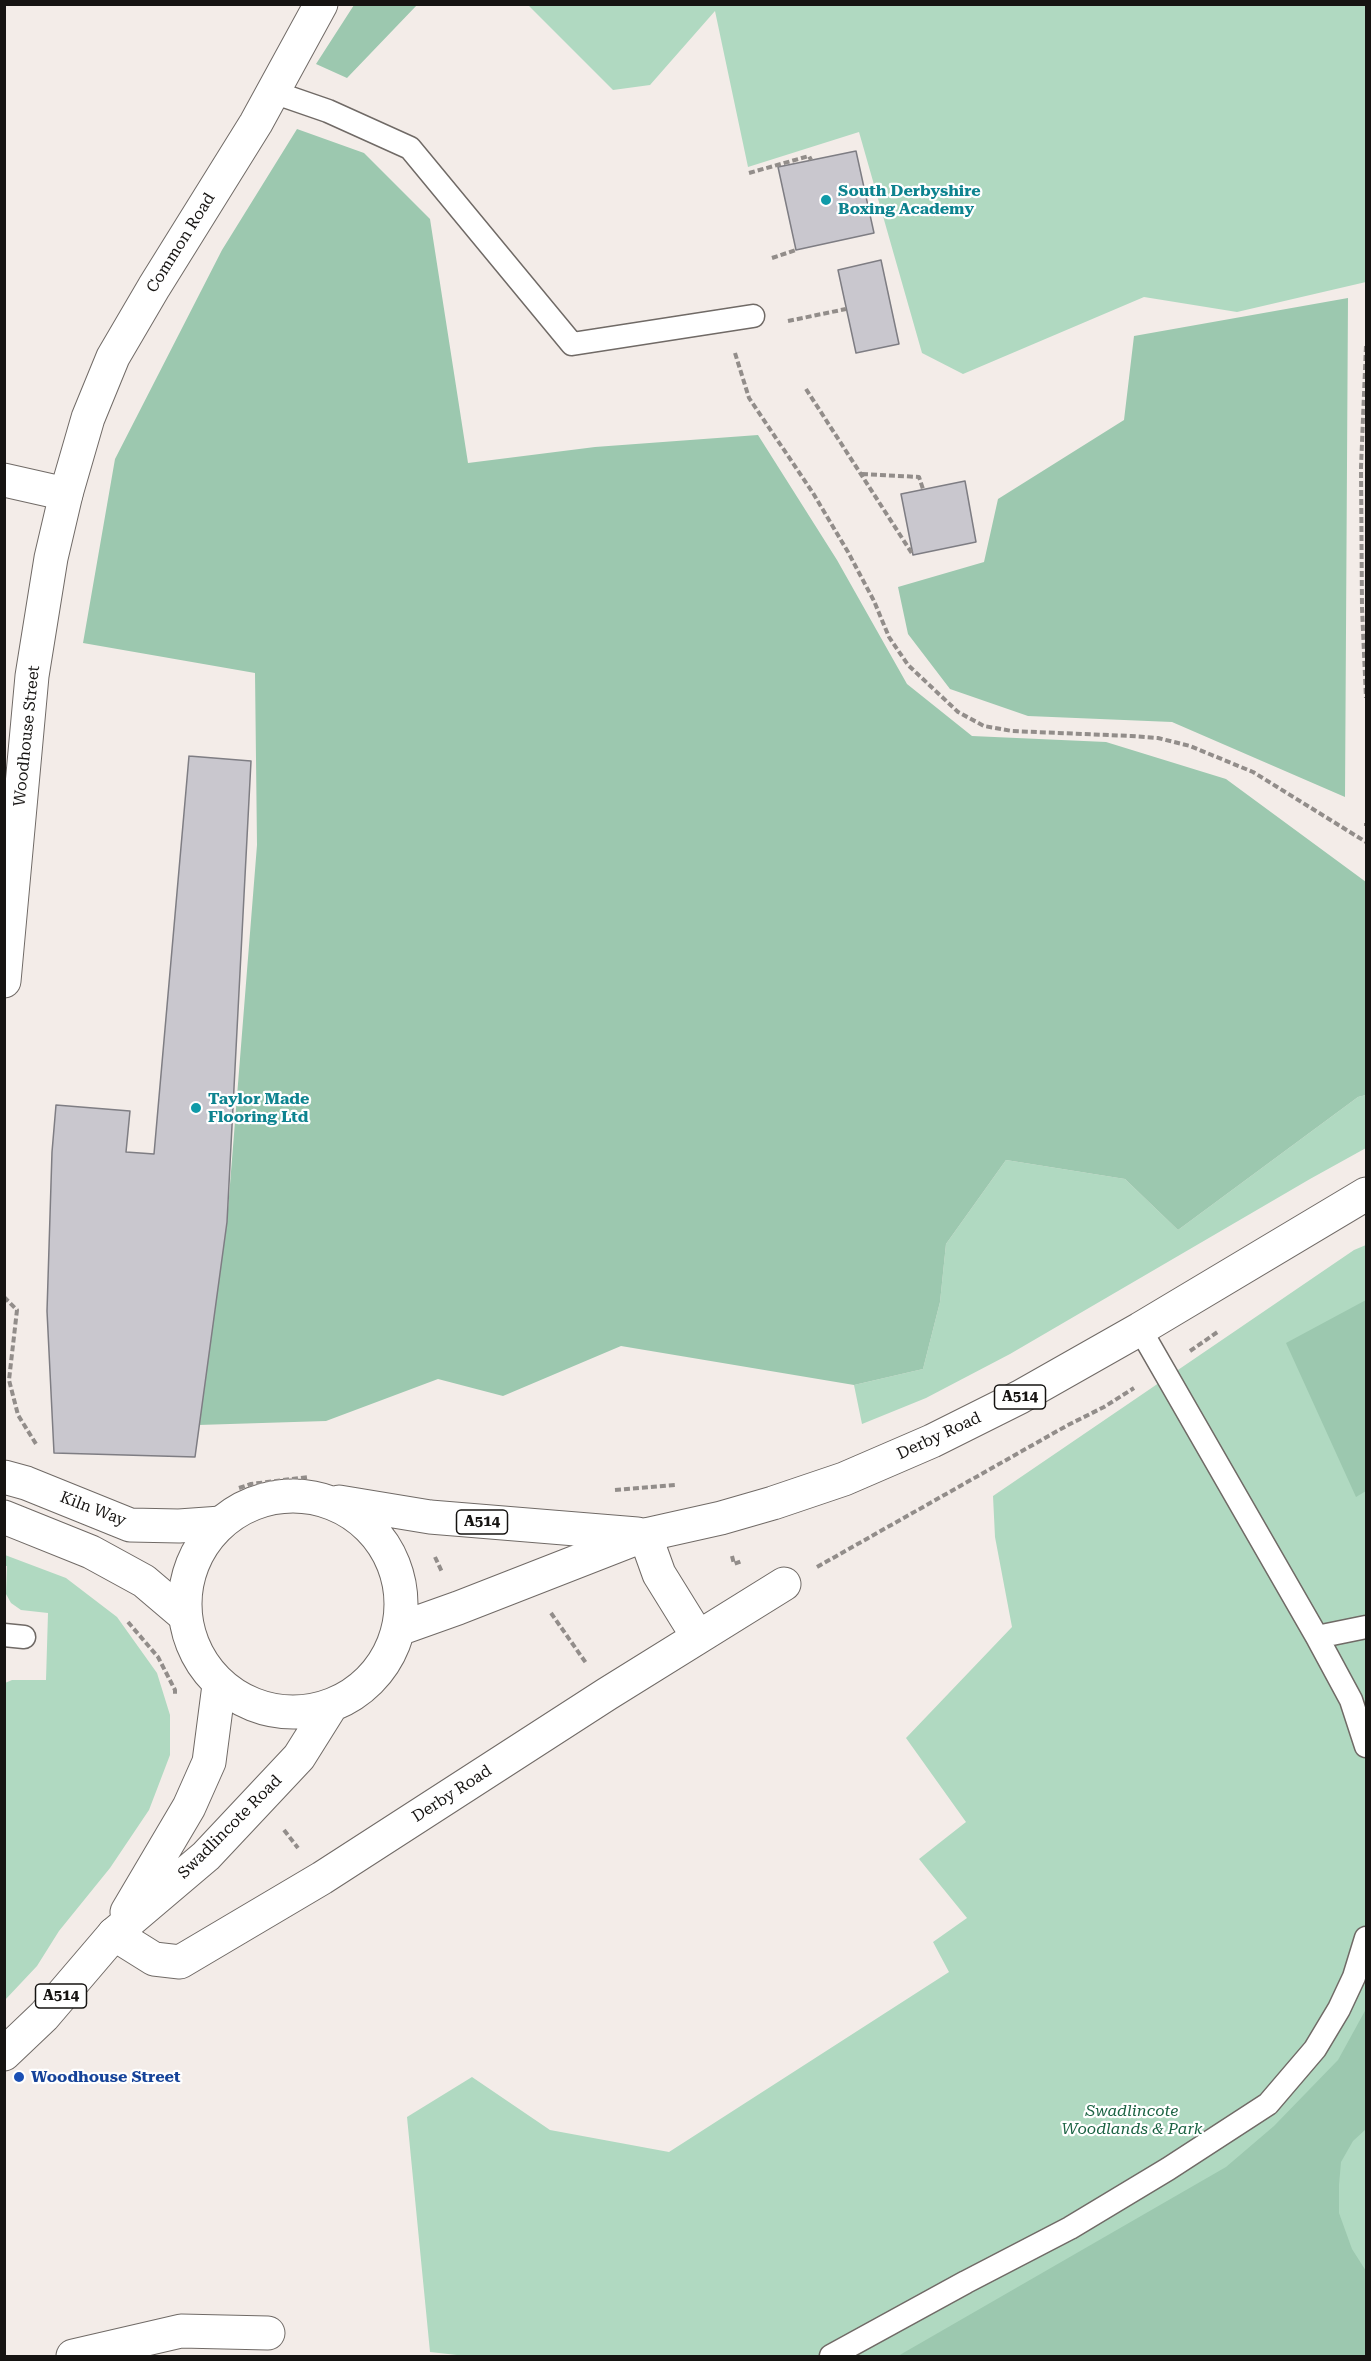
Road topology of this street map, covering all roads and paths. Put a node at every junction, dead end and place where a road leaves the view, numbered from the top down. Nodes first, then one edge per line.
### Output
1 (321, 4) edge
2 (273, 92) junction
3 (812, 160) dead end
4 (749, 172) dead end
5 (796, 250) dead end
6 (772, 258) dead end
7 (846, 309) dead end
8 (753, 316) dead end
9 (725, 321) junction
10 (788, 321) dead end
11 (1366, 346) edge
12 (806, 389) dead end
13 (861, 474) junction
14 (4, 480) edge
15 (922, 489) dead end
16 (66, 494) junction
17 (913, 555) dead end
18 (1366, 698) edge
19 (1366, 842) edge
20 (4, 981) edge
21 (1366, 1194) edge
22 (4, 1297) edge
23 (1140, 1329) junction
24 (7, 1380) edge
25 (1104, 1407) dead end
26 (41, 1453) dead end
27 (12, 1474) edge
28 (687, 1484) dead end
29 (316, 1488) junction
30 (230, 1490) dead end
31 (613, 1490) dead end
32 (4, 1517) edge
33 (221, 1523) junction
34 (645, 1535) junction
35 (797, 1577) joint
36 (120, 1614) dead end
37 (184, 1615) junction
38 (540, 1617) dead end
39 (1366, 1627) edge
40 (399, 1629) junction
41 (698, 1637) junction
42 (1317, 1637) junction
43 (592, 1672) dead end
44 (219, 1685) junction
45 (176, 1702) dead end
46 (331, 1706) junction
47 (1366, 1746) edge
48 (277, 1822) dead end
49 (299, 1848) dead end
50 (114, 1934) junction
51 (1366, 1938) edge
52 (4, 2054) edge
53 (268, 2333) dead end
54 (74, 2356) edge
55 (831, 2356) edge

1 - 2 main road, Common Road
2 - 9 lane
2 - 16 main road, Common Road
3 - 4 path
5 - 6 path
7 - 10 path
8 - 9 lane
9 - 19 path
11 - 18 path
12 - 13 path
13 - 15 path
13 - 17 path
14 - 16 main road
16 - 20 main road, Woodhouse Street
21 - 23 main road, Derby Road / A514
22 - 24 path
23 - 34 main road, Derby Road / A514
23 - 42 lane
24 - 26 path
25 - 35 path
27 - 33 main road, Kiln Way
28 - 31 path
29 - 30 path
29 - 33 main road, Derby Road
29 - 34 main road, Derby Road / A514
29 - 40 main road
32 - 37 main road
33 - 37 main road
34 - 40 main road, Derby Road / A514
34 - 41 main road
35 - 41 main road, Derby Road
36 - 45 path
37 - 44 main road
38 - 43 path
39 - 42 lane
40 - 46 main road
41 - 50 main road, Derby Road
42 - 47 lane
44 - 46 main road
44 - 50 main road, Swadlincote Road / A514
46 - 50 main road, Swadlincote Road / A514
48 - 49 path
50 - 52 main road, Swadlincote Road / A514
51 - 55 lane
53 - 54 main road

